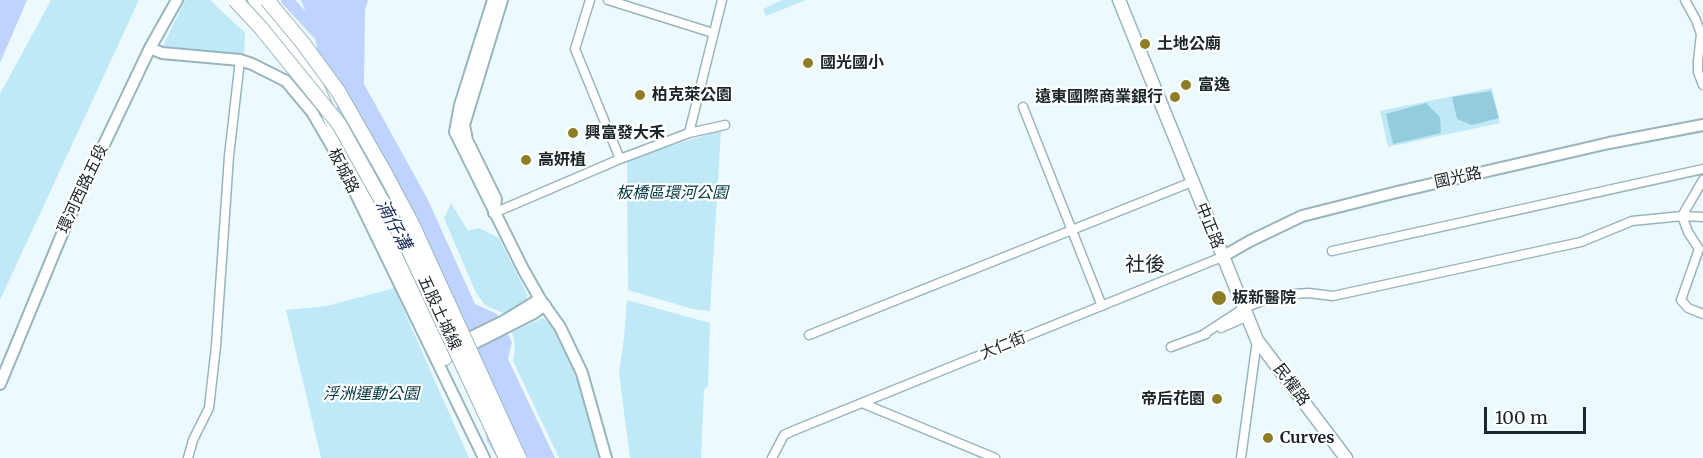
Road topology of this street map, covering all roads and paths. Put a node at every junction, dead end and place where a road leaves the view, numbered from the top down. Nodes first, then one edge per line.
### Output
1 (177, 0) edge
2 (235, 0) edge
3 (244, 0) edge
4 (255, 0) edge
5 (267, 0) edge
6 (493, 0) edge
7 (502, 0) edge
8 (590, 0) edge
9 (608, 0) edge
10 (722, 0) edge
11 (1119, 0) edge
12 (1685, 0) edge
13 (712, 33) junction
14 (150, 48) junction
15 (240, 60) junction
16 (298, 61) junction
17 (1703, 85) edge
18 (1023, 107) dead end
19 (725, 125) dead end
20 (1703, 125) edge
21 (689, 133) junction
22 (337, 155) junction
23 (620, 159) junction
24 (1703, 169) edge
25 (1192, 182) junction
26 (1702, 182) edge
27 (494, 213) junction
28 (1682, 216) junction
29 (1703, 217) edge
30 (1071, 231) junction
31 (1332, 251) dead end
32 (1222, 257) junction
33 (542, 302) junction
34 (1102, 306) junction
35 (1246, 312) junction
36 (1703, 314) edge
37 (809, 334) dead end
38 (1257, 340) junction
39 (1172, 347) dead end
40 (441, 356) junction
41 (0, 384) edge
42 (862, 403) junction
43 (188, 458) edge
44 (484, 458) edge
45 (506, 458) edge
46 (519, 458) edge
47 (606, 458) edge
48 (772, 458) edge
49 (995, 458) edge
50 (1241, 458) edge
51 (1346, 458) edge

1 - 14 street, 環河西路五段
2 - 45 highway, 五股土城線, bridge
3 - 16 highway, bridge
4 - 16 highway
5 - 46 highway, 五股土城線, bridge
6 - 27 street
7 - 27 street
8 - 23 street
9 - 13 street
10 - 13 street
11 - 25 main road, 中正路
12 - 17 street
13 - 21 street
14 - 15 street, 板城路
14 - 41 street, 環河西路五段
15 - 22 street, 板城路
15 - 43 street
16 - 22 highway
16 - 40 highway
18 - 30 street
19 - 21 street
20 - 32 street, 國光路
21 - 23 street
22 - 40 street, 板城路
23 - 27 street
24 - 31 street
25 - 30 street
25 - 32 main road, 中正路
26 - 28 street
27 - 33 street
28 - 29 street
28 - 35 street
28 - 36 street
30 - 34 street
30 - 37 street
32 - 34 street, 大仁街
32 - 35 main road, 中正路
33 - 40 street, bridge
33 - 47 street
34 - 42 street, 大仁街
35 - 38 main road, 中正路
35 - 39 street
38 - 50 street, 中正路
38 - 51 main road, 民權路
40 - 44 street, 板城路
42 - 48 street, 大仁街
42 - 49 street

